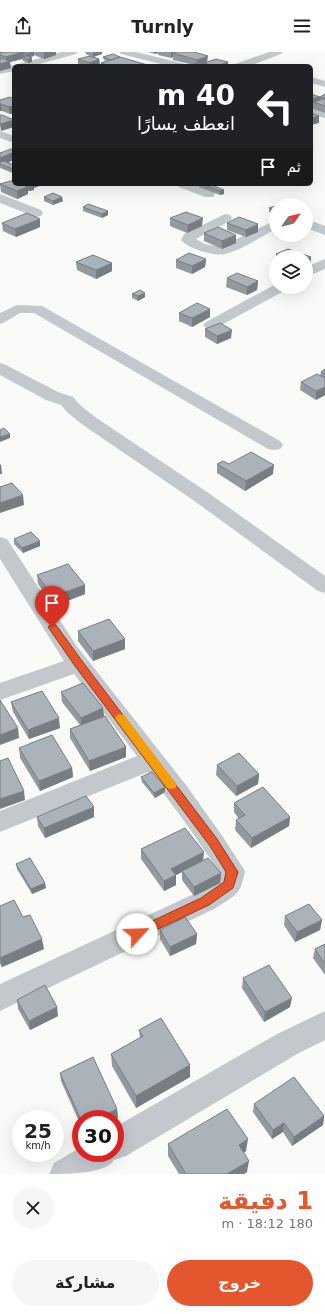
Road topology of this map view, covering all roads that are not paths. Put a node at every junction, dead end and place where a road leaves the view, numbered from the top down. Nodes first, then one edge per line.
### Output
1 (72, 52) edge
2 (124, 52) edge
3 (276, 52) edge
4 (254, 60) junction
5 (27, 64) edge
6 (173, 64) edge
7 (244, 64) edge
8 (265, 64) edge
9 (12, 68) edge
10 (0, 71) edge
11 (313, 81) edge
12 (325, 84) edge
13 (313, 112) edge
14 (324, 115) edge
15 (0, 134) edge
16 (12, 139) edge
17 (188, 186) edge
18 (209, 194) dead end
19 (0, 198) edge
20 (36, 213) dead end
21 (225, 218) dead end
22 (313, 226) edge
23 (269, 228) edge
24 (325, 232) edge
25 (325, 263) edge
26 (313, 269) edge
27 (269, 294) edge
28 (1, 318) edge
29 (211, 325) edge
30 (0, 368) edge
31 (274, 445) dead end
32 (0, 543) edge
33 (325, 586) edge
34 (78, 664) junction
35 (0, 692) edge
36 (152, 760) junction
37 (0, 822) edge
38 (0, 998) edge
39 (325, 1025) edge
40 (124, 1140) edge
41 (86, 1162) edge
42 (65, 1174) edge

1 - 5 street
2 - 6 street
3 - 4 street
4 - 7 street
4 - 8 street
9 - 10 street
11 - 12 street
13 - 14 street
15 - 16 street
17 - 18 street
19 - 20 street
21 - 23 street
22 - 24 street
25 - 26 street
27 - 29 street
28 - 31 street
30 - 33 street
32 - 34 street
34 - 35 street
34 - 36 street
36 - 37 street
36 - 38 street
39 - 40 street
41 - 42 street

